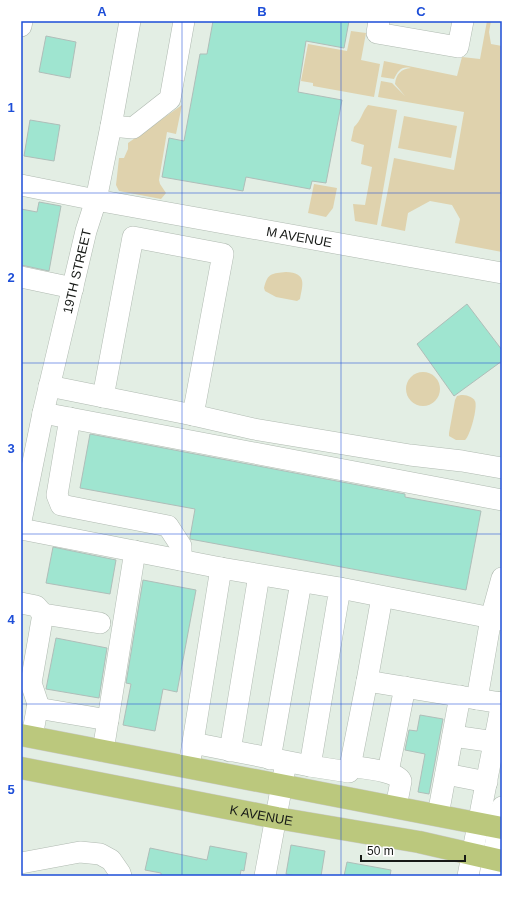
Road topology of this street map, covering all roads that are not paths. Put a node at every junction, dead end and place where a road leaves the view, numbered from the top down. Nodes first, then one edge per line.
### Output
1 (22, 21) edge
2 (130, 21) edge
3 (184, 21) edge
4 (379, 21) edge
5 (463, 21) edge
6 (21, 26) edge
7 (111, 126) junction
8 (21, 185) edge
9 (96, 200) junction
10 (229, 224) junction
11 (223, 254) junction
12 (502, 273) edge
13 (21, 276) edge
14 (73, 288) junction
15 (49, 386) junction
16 (103, 397) junction
17 (42, 413) junction
18 (193, 415) junction
19 (70, 418) junction
20 (27, 463) edge
21 (502, 468) edge
22 (502, 500) edge
23 (61, 505) junction
24 (21, 521) edge
25 (21, 529) edge
26 (47, 534) junction
27 (135, 551) junction
28 (181, 560) junction
29 (221, 568) junction
30 (259, 575) junction
31 (502, 578) edge
32 (301, 582) junction
33 (340, 588) junction
34 (382, 597) junction
35 (21, 602) edge
36 (43, 614) junction
37 (496, 619) edge
38 (100, 623) dead end
39 (367, 681) junction
40 (405, 687) junction
41 (469, 698) junction
42 (502, 702) edge
43 (37, 708) junction
44 (108, 720) junction
45 (27, 736) edge
46 (453, 736) junction
47 (495, 742) junction
48 (193, 744) junction
49 (103, 751) junction
50 (230, 751) junction
51 (278, 760) junction
52 (310, 766) junction
53 (350, 766) junction
54 (189, 767) junction
55 (21, 768) edge
56 (388, 772) junction
57 (446, 774) junction
58 (487, 782) junction
59 (282, 785) junction
60 (396, 807) junction
61 (438, 815) junction
62 (277, 818) junction
63 (495, 821) edge
64 (21, 863) edge
65 (489, 863) edge
66 (121, 876) edge
67 (265, 876) edge
68 (468, 876) edge

1 - 6 street
2 - 7 street, 19TH STREET
3 - 7 street
4 - 5 street
7 - 9 street, 19TH STREET
8 - 9 street, M AVENUE
9 - 10 street, M AVENUE
9 - 14 street, 19TH STREET
10 - 11 street
10 - 12 street, M AVENUE
11 - 16 street
11 - 18 street
13 - 14 street
14 - 15 street, 19TH STREET
15 - 16 street
15 - 17 street, 19TH STREET
16 - 18 street
17 - 19 street
17 - 20 street, 19TH STREET
18 - 21 street
19 - 22 street
19 - 23 street
20 - 24 street, 19TH STREET
23 - 26 street
23 - 28 street
25 - 26 street
26 - 27 street
27 - 28 street
27 - 44 street
28 - 29 street
29 - 30 street
29 - 48 street
30 - 32 street
30 - 50 street
31 - 37 street
32 - 33 street
32 - 51 street
33 - 34 street
33 - 52 street
34 - 37 street
34 - 39 street
35 - 36 street
36 - 38 street
36 - 43 street
37 - 41 street
39 - 40 street
39 - 53 street
40 - 41 street
40 - 56 street
41 - 42 street
41 - 46 street
42 - 47 street
43 - 44 street
43 - 45 street
44 - 49 street
45 - 49 main road
46 - 47 street
46 - 57 street
47 - 58 street
48 - 50 street
48 - 54 street
49 - 54 main road
50 - 51 street
51 - 52 street
51 - 59 street
52 - 53 street
53 - 56 street
54 - 59 main road
55 - 62 main road, K AVENUE
56 - 60 street
57 - 58 street
57 - 61 street
58 - 63 street
59 - 60 main road
59 - 62 street
60 - 61 main road
61 - 63 main road
62 - 65 main road, K AVENUE
62 - 67 street
63 - 65 street
64 - 66 street
65 - 68 street

